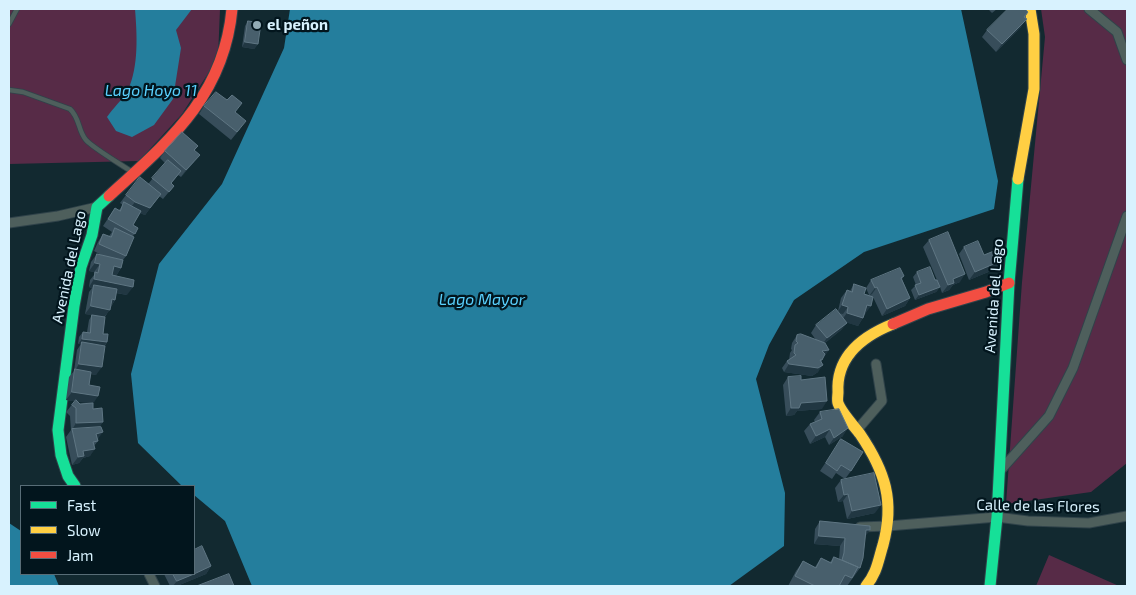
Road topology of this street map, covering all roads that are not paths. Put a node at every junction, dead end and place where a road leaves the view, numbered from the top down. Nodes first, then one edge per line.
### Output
1 (17, 9) edge
2 (232, 9) edge
3 (1030, 9) edge
4 (1089, 9) edge
5 (9, 24) edge
6 (1127, 60) edge
7 (9, 90) edge
8 (134, 173) junction
9 (97, 207) junction
10 (1127, 216) edge
11 (9, 223) edge
12 (1009, 283) junction
13 (876, 364) dead end
14 (858, 430) junction
15 (999, 472) junction
16 (74, 485) edge
17 (1127, 516) edge
18 (997, 517) junction
19 (888, 526) junction
20 (851, 527) edge
21 (866, 586) edge
22 (990, 586) edge

1 - 5 lane
2 - 8 street, Avenida del Lago
3 - 12 street, Avenida del Lago
4 - 6 street
7 - 8 lane
8 - 9 street, Avenida del Lago
9 - 11 street
9 - 16 street, Avenida del Lago
10 - 15 street
12 - 14 street
12 - 15 street, Avenida del Lago
13 - 14 street
14 - 19 street
15 - 18 street, Avenida del Lago
17 - 18 street, Calle de las Flores
18 - 19 street, Calle de las Flores
18 - 22 street, Avenida del Lago
19 - 20 street, Calle de las Flores
19 - 21 street

